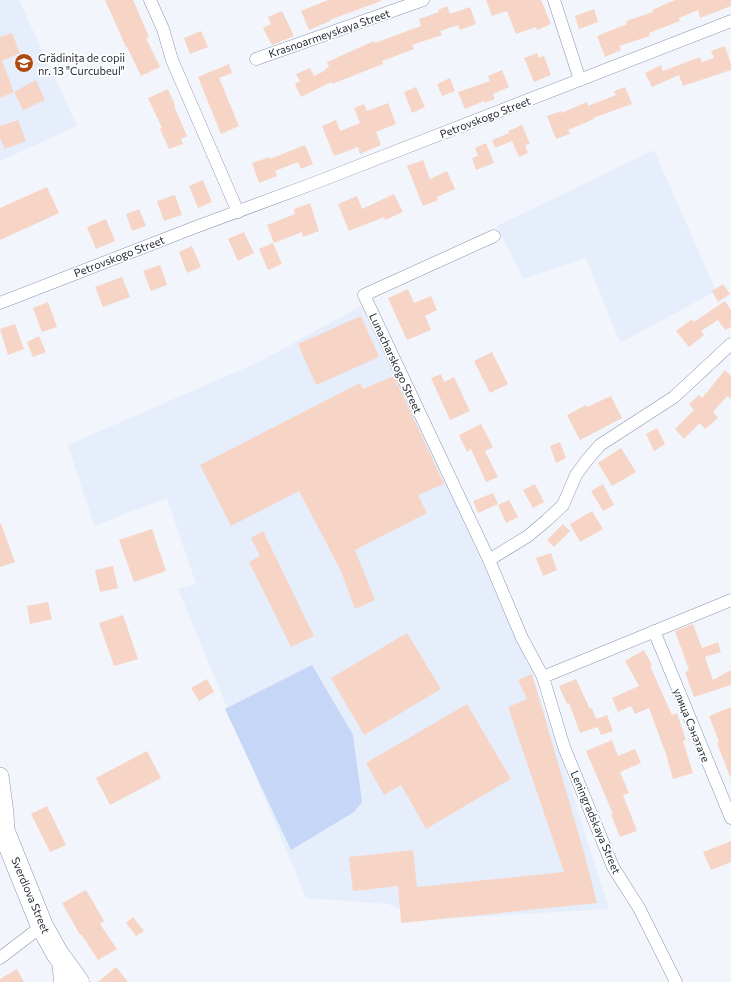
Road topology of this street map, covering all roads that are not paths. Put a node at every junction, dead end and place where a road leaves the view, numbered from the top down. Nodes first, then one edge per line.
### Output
1 (150, 0) edge
2 (423, 0) edge
3 (554, 0) edge
4 (731, 21) edge
5 (256, 59) dead end
6 (580, 80) junction
7 (238, 212) junction
8 (494, 236) dead end
9 (0, 302) edge
10 (731, 344) edge
11 (490, 560) junction
12 (731, 600) edge
13 (654, 631) junction
14 (543, 677) junction
15 (0, 776) edge
16 (731, 818) edge
17 (3, 828) edge
18 (42, 926) junction
19 (57, 953) junction
20 (0, 958) edge
21 (60, 982) edge
22 (78, 982) edge
23 (676, 982) edge

1 - 7 street
2 - 5 street, Krasnoarmeyskaya Street
3 - 6 street
4 - 6 street, Petrovskogo Street
6 - 7 street, Petrovskogo Street
7 - 9 street, Petrovskogo Street
8 - 11 street, Lunacharskogo Street
10 - 11 street
11 - 14 street, Lunacharskogo Street
12 - 13 street
13 - 14 street
13 - 16 street, улица Сэнэтате
14 - 23 street, Leningradskaya Street
15 - 17 street, Sverdlova Street
17 - 18 highway, Sverdlova Street
18 - 19 highway, Sverdlova Street
18 - 20 street
19 - 21 street
19 - 22 highway, Sverdlova Street

